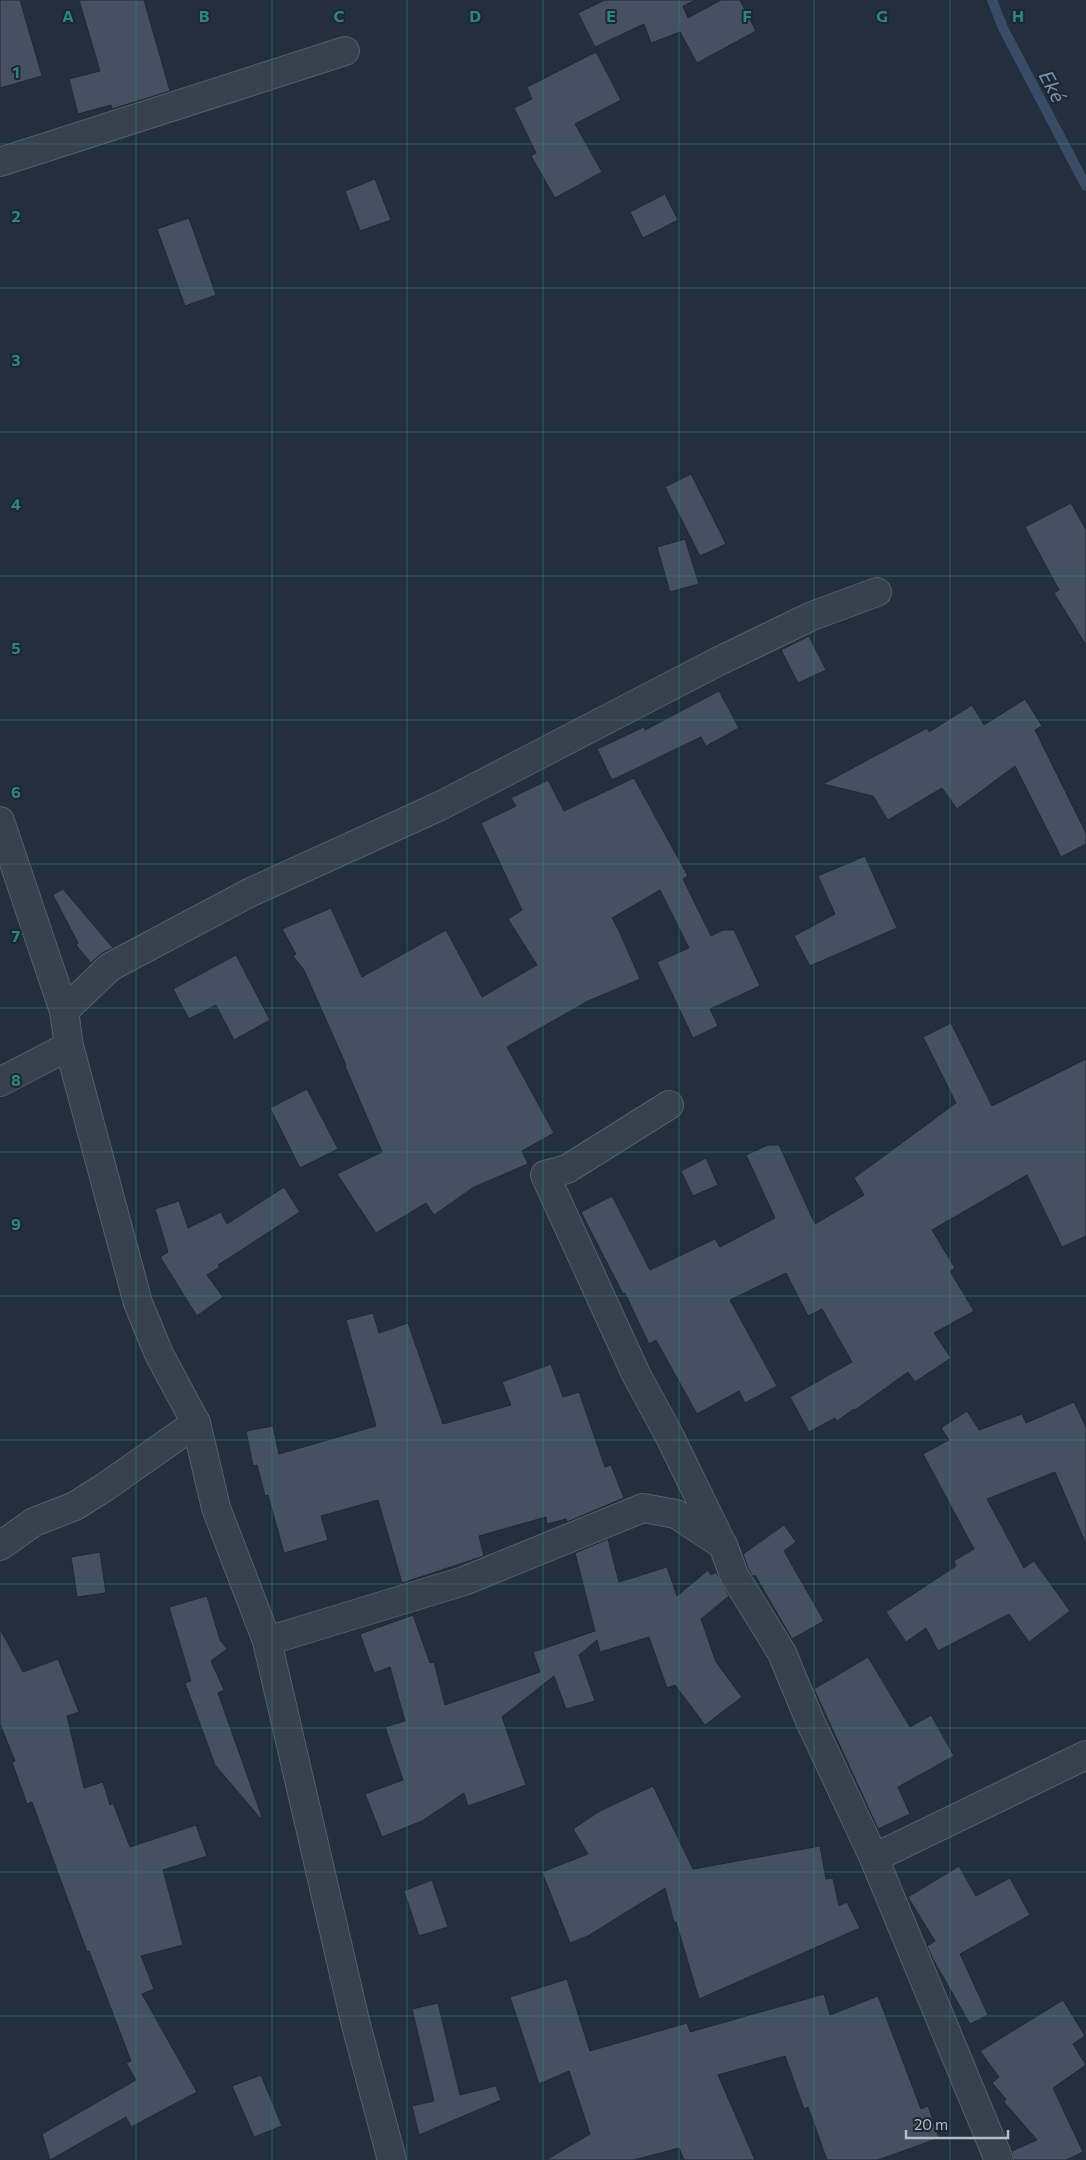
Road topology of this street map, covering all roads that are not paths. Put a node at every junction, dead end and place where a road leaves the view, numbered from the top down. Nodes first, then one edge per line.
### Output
1 (345, 51) dead end
2 (0, 162) edge
3 (877, 592) dead end
4 (0, 821) edge
5 (64, 1011) junction
6 (69, 1046) junction
7 (0, 1082) edge
8 (669, 1105) dead end
9 (196, 1423) junction
10 (722, 1545) junction
11 (0, 1546) edge
12 (267, 1642) junction
13 (1086, 1755) edge
14 (874, 1858) junction
15 (392, 2160) edge
16 (1000, 2160) edge

1 - 2 street
3 - 5 street
4 - 5 street
5 - 6 street
6 - 7 street
6 - 9 street
8 - 10 street
9 - 11 street
9 - 12 street
10 - 12 street
10 - 14 street
12 - 15 street
13 - 14 street
14 - 16 street

